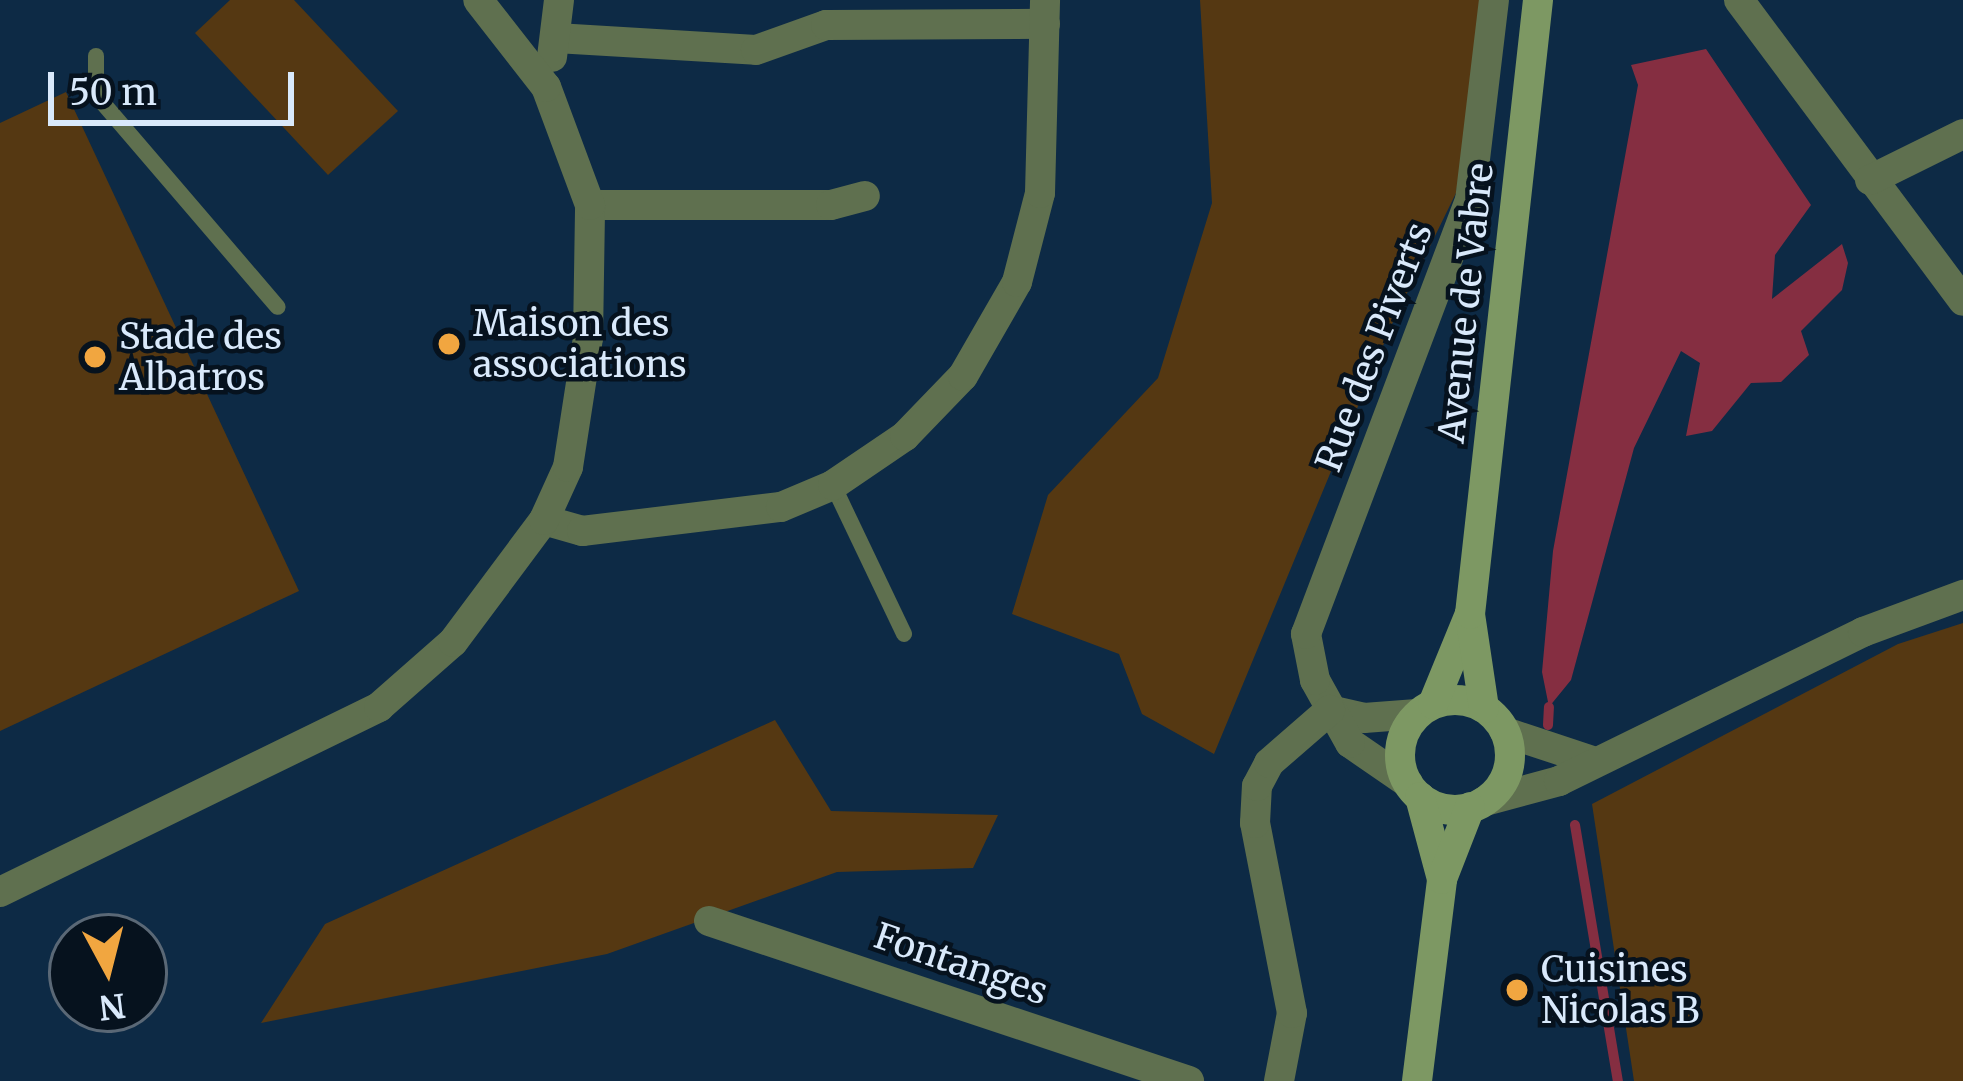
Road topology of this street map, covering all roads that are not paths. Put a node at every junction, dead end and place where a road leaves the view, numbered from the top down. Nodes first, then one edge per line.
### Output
1 (478, 0) edge
2 (559, 0) edge
3 (1494, 0) edge
4 (1538, 0) edge
5 (1739, 0) edge
6 (1045, 12) edge
7 (556, 38) junction
8 (96, 56) dead end
9 (546, 87) junction
10 (1963, 134) edge
11 (1870, 180) junction
12 (865, 196) dead end
13 (590, 205) junction
14 (1963, 301) edge
15 (278, 307) dead end
16 (833, 485) junction
17 (544, 520) junction
18 (1963, 595) edge
19 (1470, 614) junction
20 (904, 634) dead end
21 (1425, 709) junction
22 (1330, 710) junction
23 (1495, 720) junction
24 (1592, 761) junction
25 (1414, 790) junction
26 (1478, 804) junction
27 (1442, 879) junction
28 (0, 892) edge
29 (709, 921) dead end
30 (1189, 1081) edge
31 (1279, 1081) edge
32 (1417, 1081) edge

1 - 9 street
2 - 7 street
3 - 22 street, Rue des Piverts
4 - 19 main road, Avenue de Vabre
5 - 11 street
6 - 7 street
6 - 16 street
7 - 9 street
8 - 15 lane
9 - 13 street
10 - 11 street
11 - 14 street
12 - 13 street
13 - 17 street
16 - 17 street
16 - 20 lane
17 - 28 street
18 - 24 street
19 - 21 main road, Avenue de Vabre
19 - 23 main road, Avenue de Vabre
21 - 22 street
21 - 23 main road
21 - 25 main road
22 - 25 street, Rue des Piverts
22 - 31 street
23 - 24 street
23 - 26 main road
24 - 26 street
25 - 26 main road
25 - 27 main road
26 - 27 main road
27 - 32 main road
29 - 30 street, Fontanges

